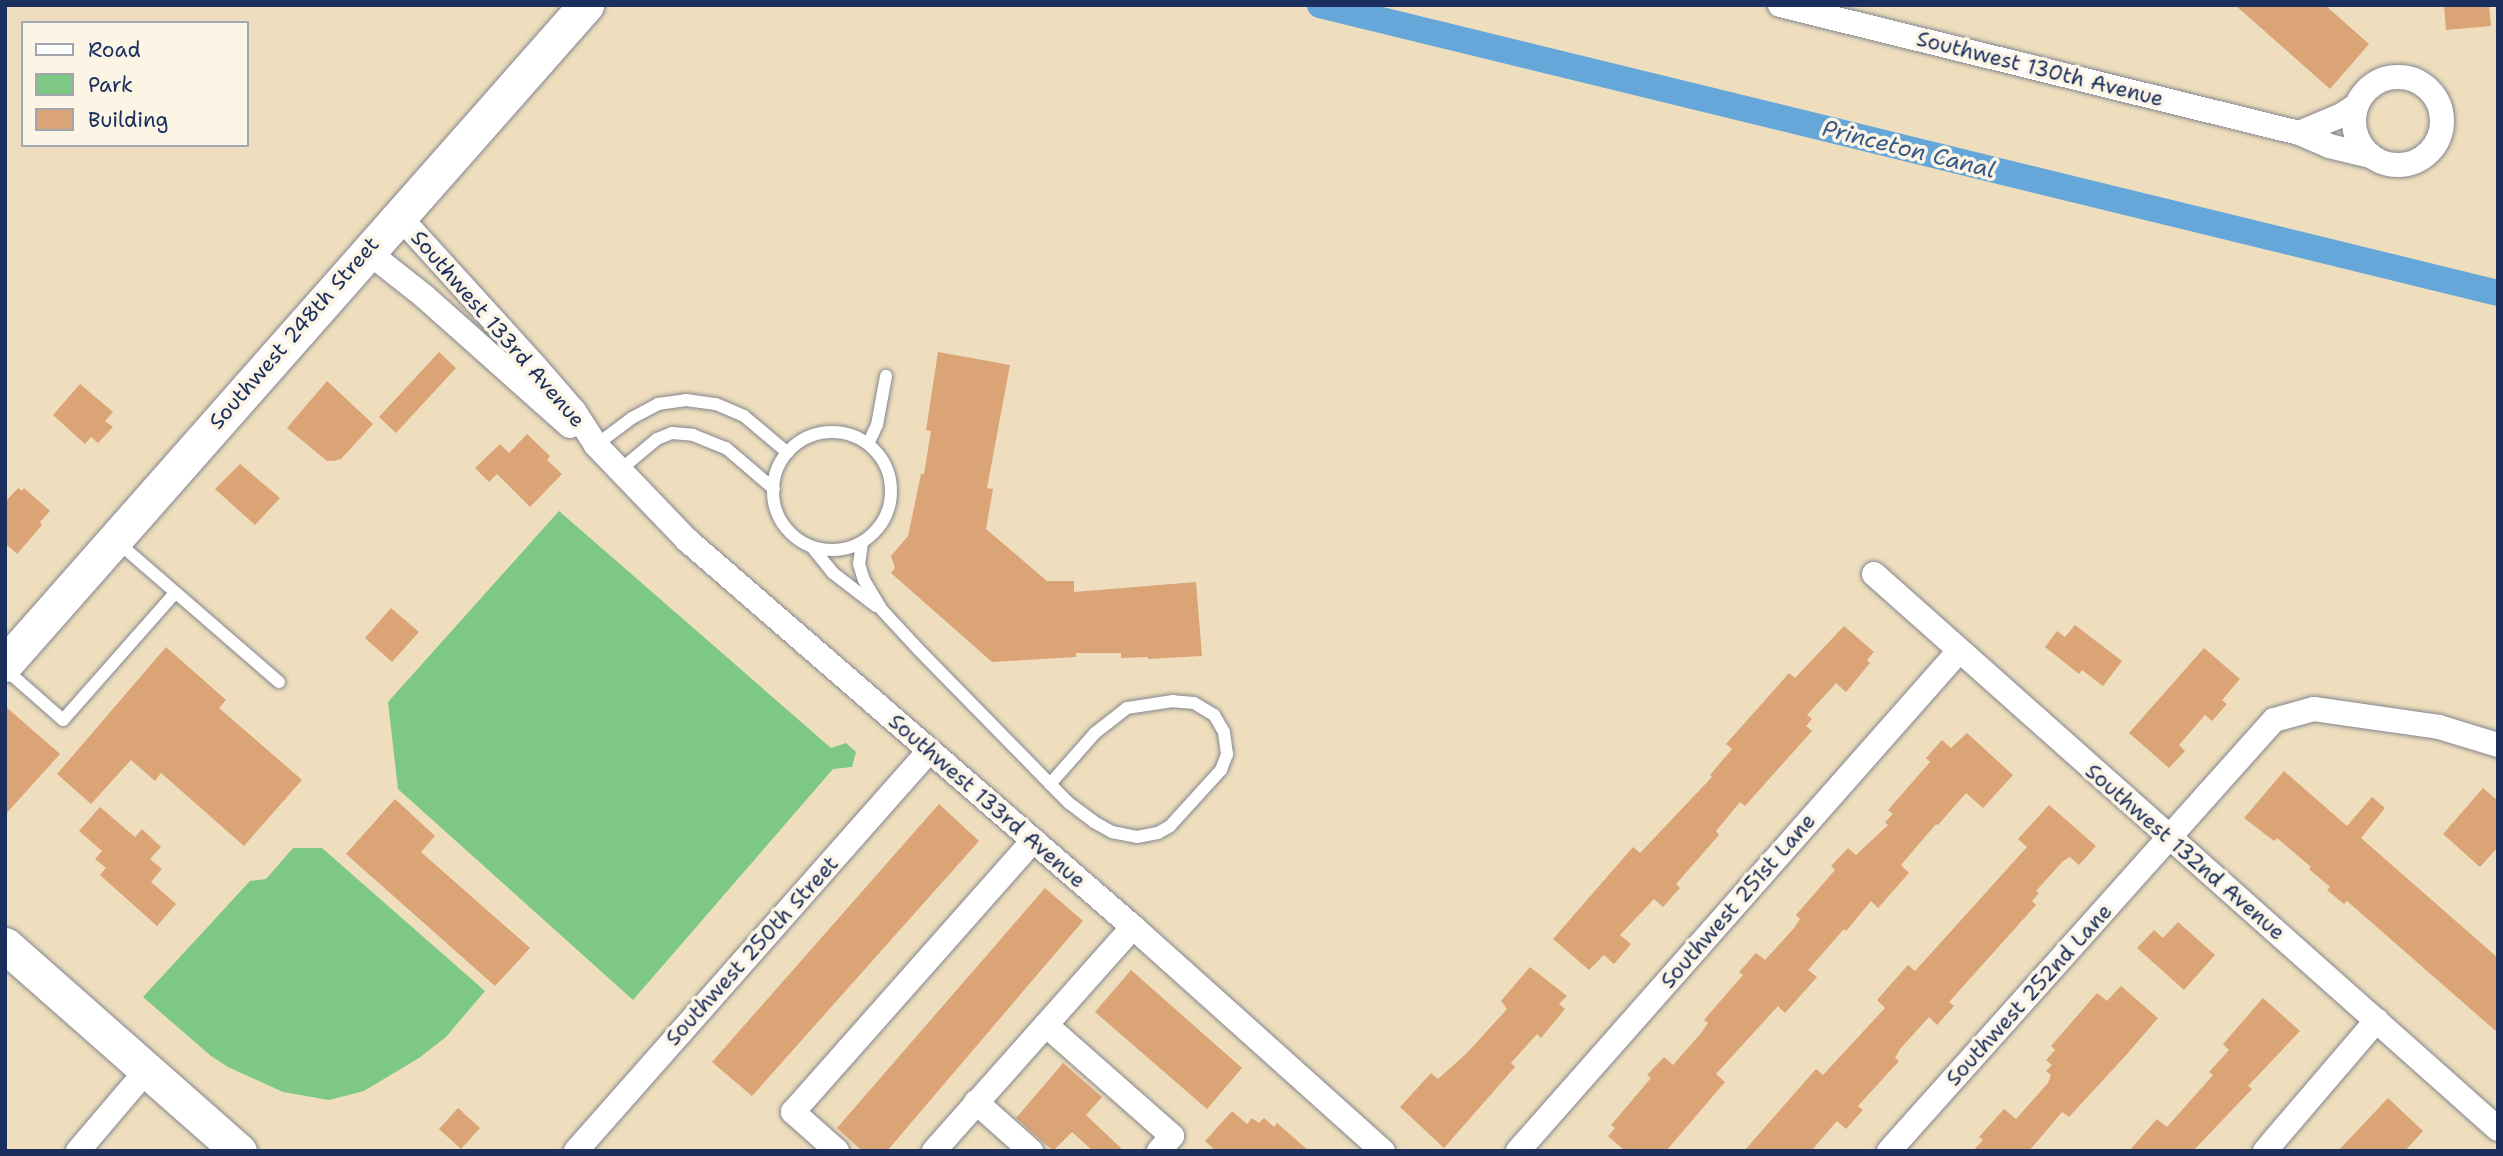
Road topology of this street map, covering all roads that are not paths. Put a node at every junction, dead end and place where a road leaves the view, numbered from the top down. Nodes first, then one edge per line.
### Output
1 (586, 5) edge
2 (1780, 5) edge
3 (2357, 105) junction
4 (2299, 133) junction
5 (2371, 156) junction
6 (398, 215) junction
7 (367, 250) junction
8 (886, 376) dead end
9 (596, 444) junction
10 (868, 444) junction
11 (788, 453) junction
12 (620, 470) junction
13 (774, 489) junction
14 (114, 538) junction
15 (862, 543) junction
16 (812, 547) junction
17 (1874, 574) dead end
18 (175, 593) junction
19 (882, 610) junction
20 (1959, 651) junction
21 (6, 663) edge
22 (279, 682) dead end
23 (2498, 745) edge
24 (929, 751) junction
25 (1050, 784) junction
26 (1034, 840) junction
27 (2169, 840) junction
28 (1133, 927) junction
29 (5, 945) edge
30 (2377, 1020) junction
31 (1046, 1025) junction
32 (147, 1070) junction
33 (976, 1102) junction
34 (2498, 1129) edge
35 (78, 1151) edge
36 (239, 1151) edge
37 (576, 1151) edge
38 (837, 1151) edge
39 (934, 1151) edge
40 (1031, 1151) edge
41 (1159, 1151) edge
42 (1383, 1151) edge
43 (1518, 1151) edge
44 (1889, 1151) edge
45 (2265, 1151) edge

1 - 6 street, Southwest 248th Street
2 - 4 street, Southwest 130th Avenue
3 - 4 street
3 - 5 street
3 - 5 street
4 - 5 street, Southwest 130th Avenue
6 - 7 street, Southwest 248th Street
6 - 9 street, Southwest 133rd Avenue
7 - 9 street, Southwest 133rd Avenue
7 - 14 street, Southwest 248th Street
8 - 10 lane
9 - 11 lane
9 - 12 street, Southwest 133rd Avenue
10 - 11 lane
10 - 15 lane
11 - 13 lane
12 - 13 lane
12 - 24 street, Southwest 133rd Avenue
13 - 16 lane
14 - 18 lane
14 - 21 street, Southwest 248th Street
15 - 16 lane
15 - 19 lane
16 - 19 lane
17 - 20 street, Southwest 132nd Avenue
18 - 21 lane
18 - 22 lane
19 - 25 lane
20 - 27 street, Southwest 132nd Avenue
20 - 43 street, Southwest 251st Lane
23 - 27 street, Southwest 252nd Lane
24 - 26 street, Southwest 133rd Avenue
24 - 37 street, Southwest 250th Street
25 - 25 lane
26 - 28 street, Southwest 133rd Avenue
26 - 38 street
27 - 30 street, Southwest 132nd Avenue
27 - 44 street, Southwest 252nd Lane
28 - 31 street
28 - 42 street, Southwest 133rd Avenue
29 - 32 street
30 - 34 street, Southwest 132nd Avenue
30 - 45 street
31 - 33 street
31 - 41 street
32 - 35 street
32 - 36 street
33 - 39 street
33 - 40 street

